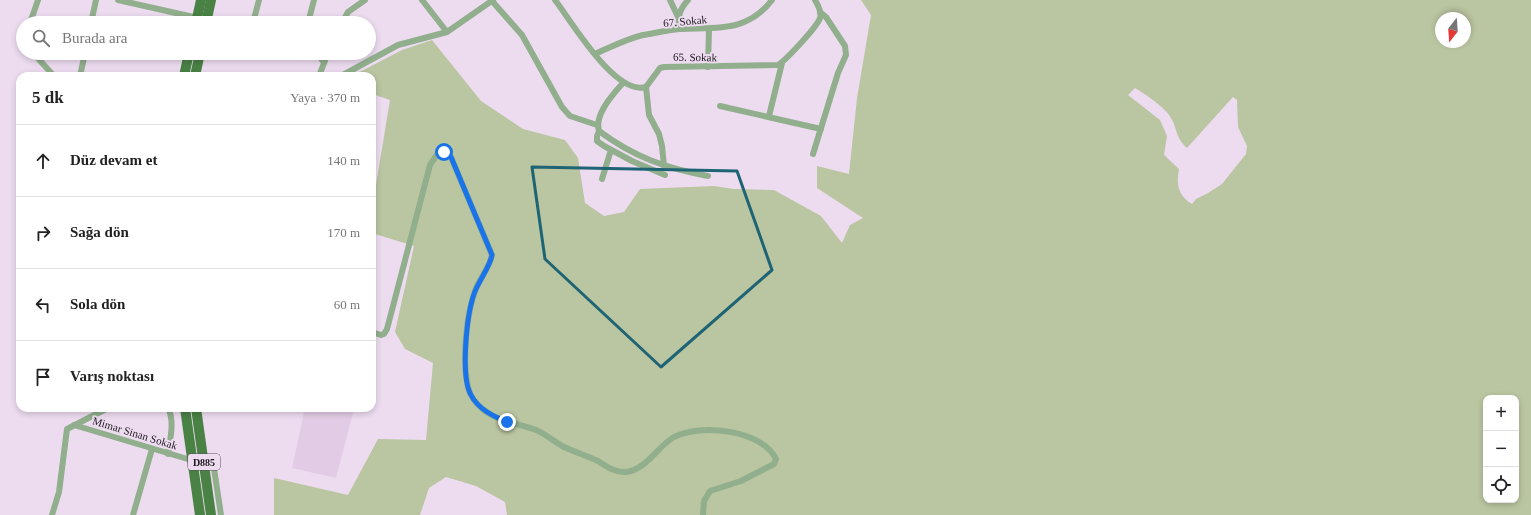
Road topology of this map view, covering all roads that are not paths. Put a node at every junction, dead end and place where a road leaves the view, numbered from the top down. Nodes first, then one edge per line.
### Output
1 (38, 0) edge
2 (96, 0) edge
3 (118, 0) edge
4 (201, 0) edge
5 (211, 0) edge
6 (259, 0) edge
7 (314, 0) edge
8 (365, 0) edge
9 (422, 0) edge
10 (493, 0) edge
11 (555, 0) edge
12 (670, 0) edge
13 (688, 0) edge
14 (772, 0) edge
15 (815, 0) edge
16 (820, 12) junction
17 (32, 16) edge
18 (93, 16) edge
19 (180, 16) edge
20 (200, 16) edge
21 (203, 16) edge
22 (255, 16) edge
23 (310, 16) edge
24 (346, 16) edge
25 (678, 17) junction
26 (679, 29) junction
27 (708, 29) junction
28 (448, 32) junction
29 (595, 54) junction
30 (376, 57) edge
31 (39, 60) edge
32 (83, 60) edge
33 (188, 60) edge
34 (198, 60) edge
35 (370, 60) edge
36 (324, 61) edge
37 (782, 63) junction
38 (708, 67) junction
39 (50, 72) edge
40 (81, 72) edge
41 (185, 72) edge
42 (196, 72) edge
43 (320, 72) edge
44 (348, 72) edge
45 (623, 84) junction
46 (646, 87) junction
47 (720, 106) dead end
48 (770, 116) junction
49 (598, 128) junction
50 (821, 129) junction
51 (611, 150) junction
52 (813, 154) dead end
53 (664, 166) junction
54 (665, 175) dead end
55 (708, 176) dead end
56 (602, 179) dead end
57 (376, 333) edge
58 (100, 412) edge
59 (170, 412) edge
60 (185, 412) edge
61 (197, 412) edge
62 (74, 425) junction
63 (152, 449) junction
64 (168, 454) junction
65 (203, 455) junction
66 (191, 460) junction
67 (52, 515) edge
68 (133, 515) edge
69 (200, 515) edge
70 (211, 515) edge
71 (221, 515) edge
72 (703, 515) edge

1 - 17 street
2 - 18 street
3 - 19 street
4 - 20 main road
5 - 21 main road
6 - 22 street
7 - 23 street
8 - 24 street
9 - 28 street
10 - 28 street
10 - 49 street
11 - 29 street
12 - 25 street
13 - 25 street
14 - 27 street, 67. Sokak
15 - 16 street
16 - 37 street
16 - 50 street
25 - 26 street
26 - 27 street, 67. Sokak
26 - 29 street, 67. Sokak
27 - 38 street
28 - 30 street
29 - 45 street
31 - 39 street
32 - 40 street
33 - 41 main road
34 - 42 main road
35 - 44 street
36 - 43 street
37 - 38 street, 65. Sokak
37 - 48 street
38 - 46 street, 65. Sokak
45 - 46 street
45 - 49 street
46 - 53 street
47 - 48 street
48 - 50 street
49 - 51 street
49 - 53 street
50 - 52 street
51 - 54 street
51 - 56 street
53 - 55 street
57 - 72 street
58 - 62 street
59 - 64 street
60 - 66 main road, D885
61 - 65 main road, D885
62 - 63 street, Mimar Sinan Sokak
62 - 67 street
63 - 64 street, Mimar Sinan Sokak
63 - 68 street
64 - 66 street, Mimar Sinan Sokak
65 - 70 main road, D885
65 - 71 street
66 - 69 main road, D885

